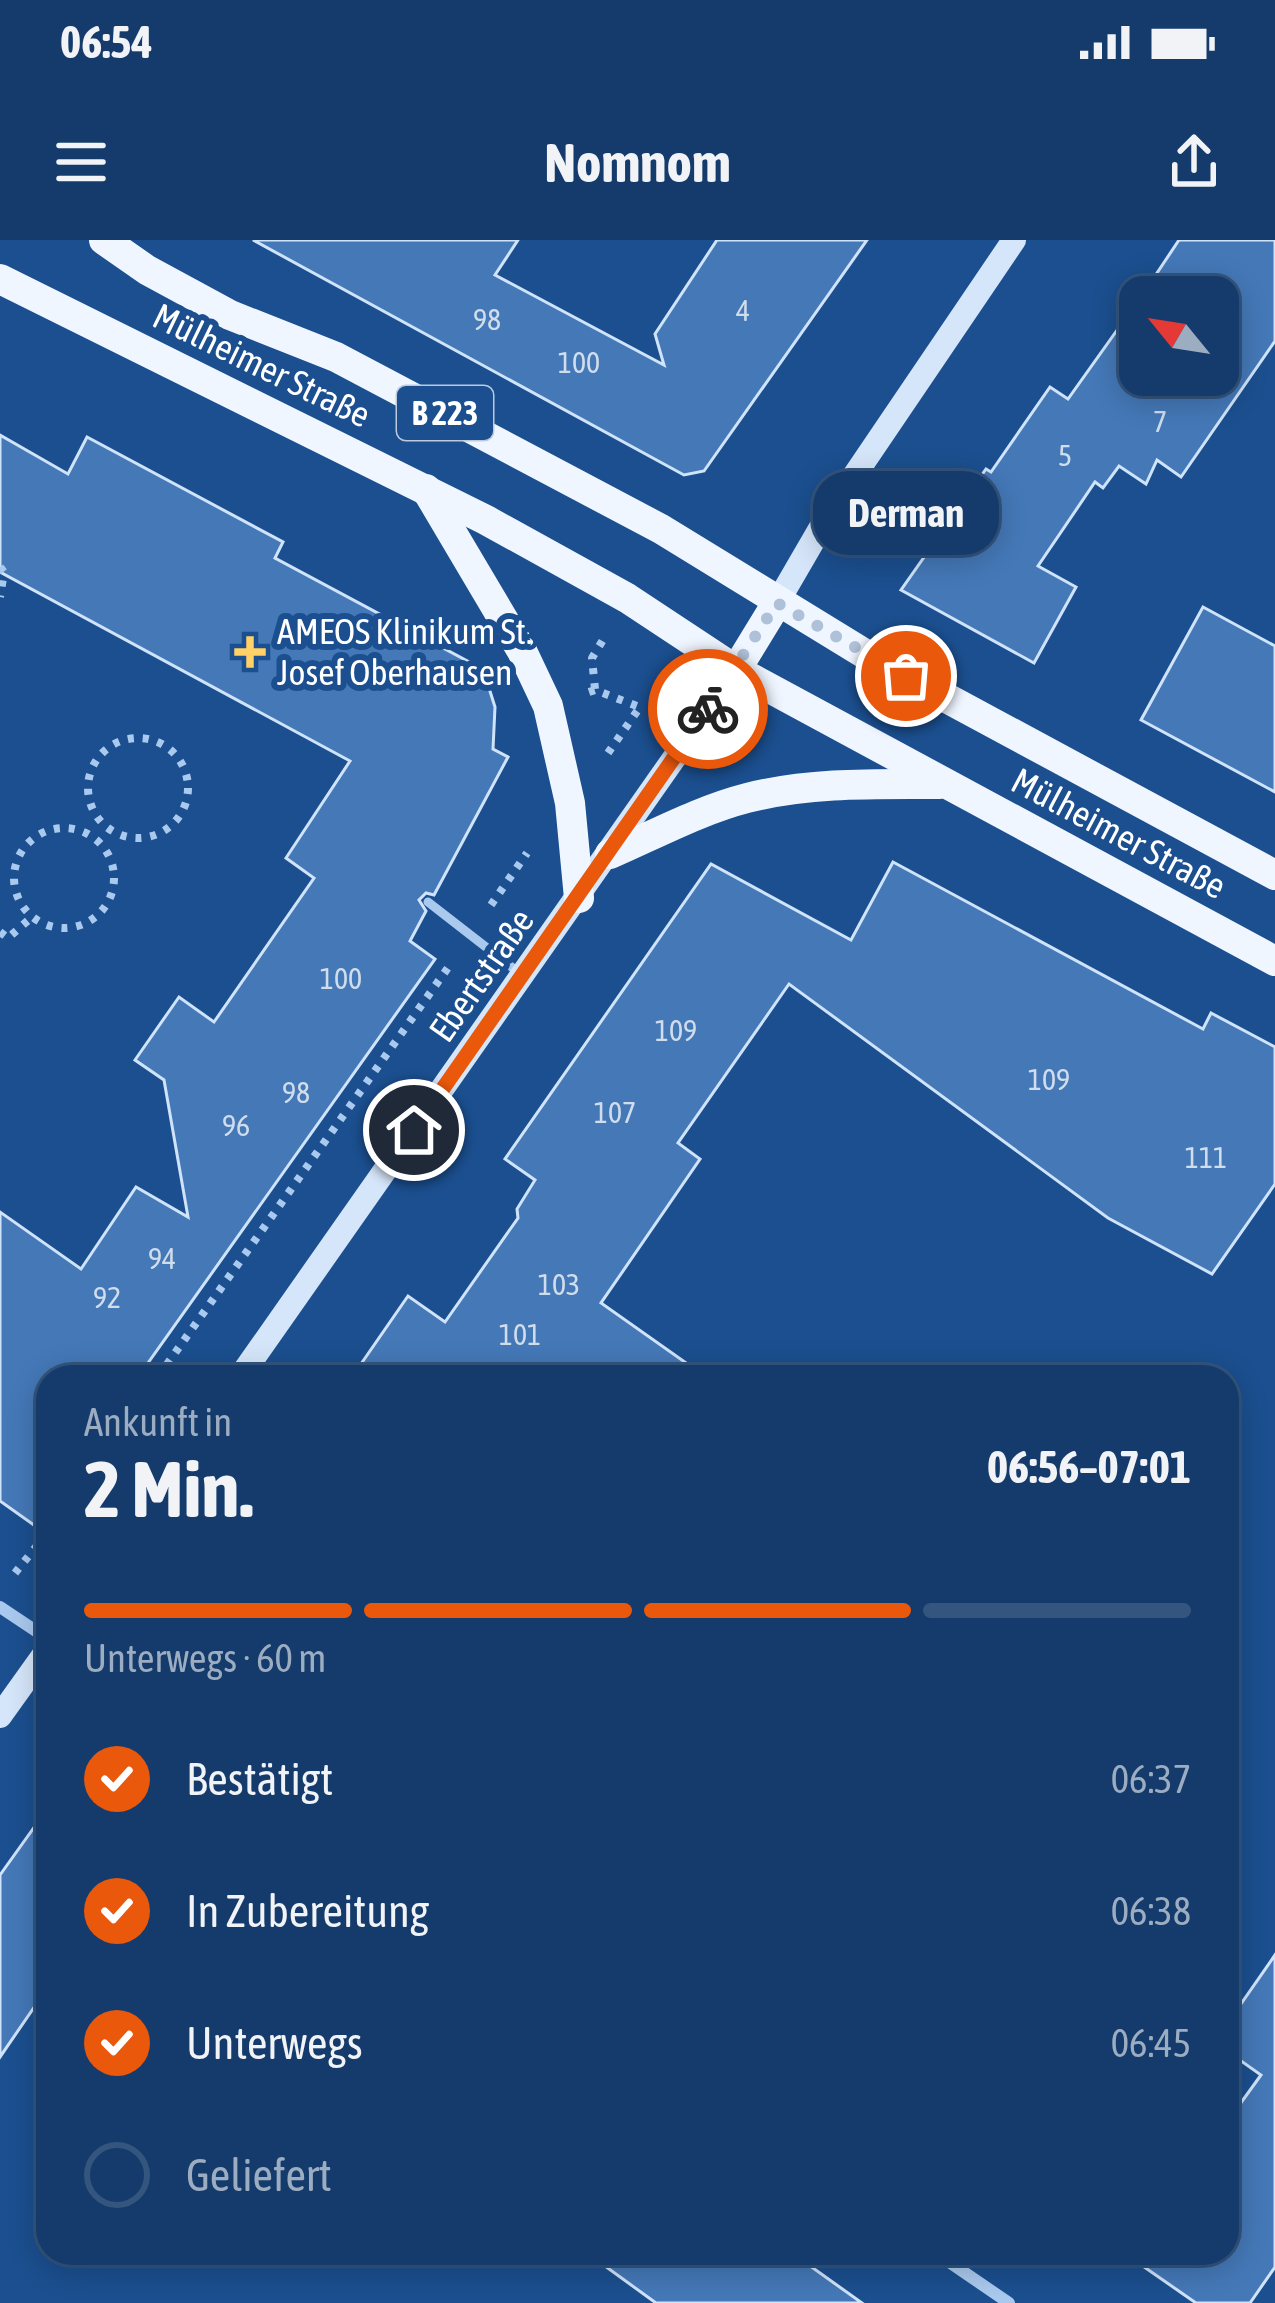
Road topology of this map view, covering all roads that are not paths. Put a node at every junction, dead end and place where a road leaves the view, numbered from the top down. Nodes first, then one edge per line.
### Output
1 (104, 240) edge
2 (1014, 240) edge
3 (0, 279) edge
4 (426, 488) junction
5 (777, 603) junction
6 (736, 670) junction
7 (945, 784) junction
8 (610, 854) junction
9 (1275, 875) edge
10 (579, 898) junction
11 (428, 902) dead end
12 (1275, 961) edge
13 (524, 976) junction
14 (248, 1365) edge
15 (0, 1607) edge
16 (36, 1631) edge
17 (36, 1666) edge
18 (0, 1716) edge
19 (954, 2265) edge
20 (1009, 2303) edge

1 - 5 main road, Mülheimer Straße / B 223
2 - 5 street
3 - 4 main road, Mülheimer Straße / B 223
4 - 6 main road, Mülheimer Straße / B 223
4 - 10 main road
5 - 6 main road
5 - 9 main road, Mülheimer Straße / B 223
6 - 7 main road, Mülheimer Straße / B 223
6 - 8 street, Ebertstraße
7 - 8 main road
7 - 12 main road, Mülheimer Straße / B 223
8 - 10 street, Ebertstraße
10 - 13 street, Ebertstraße
11 - 13 lane
13 - 14 street, Ebertstraße
15 - 16 street
17 - 18 street
19 - 20 street

